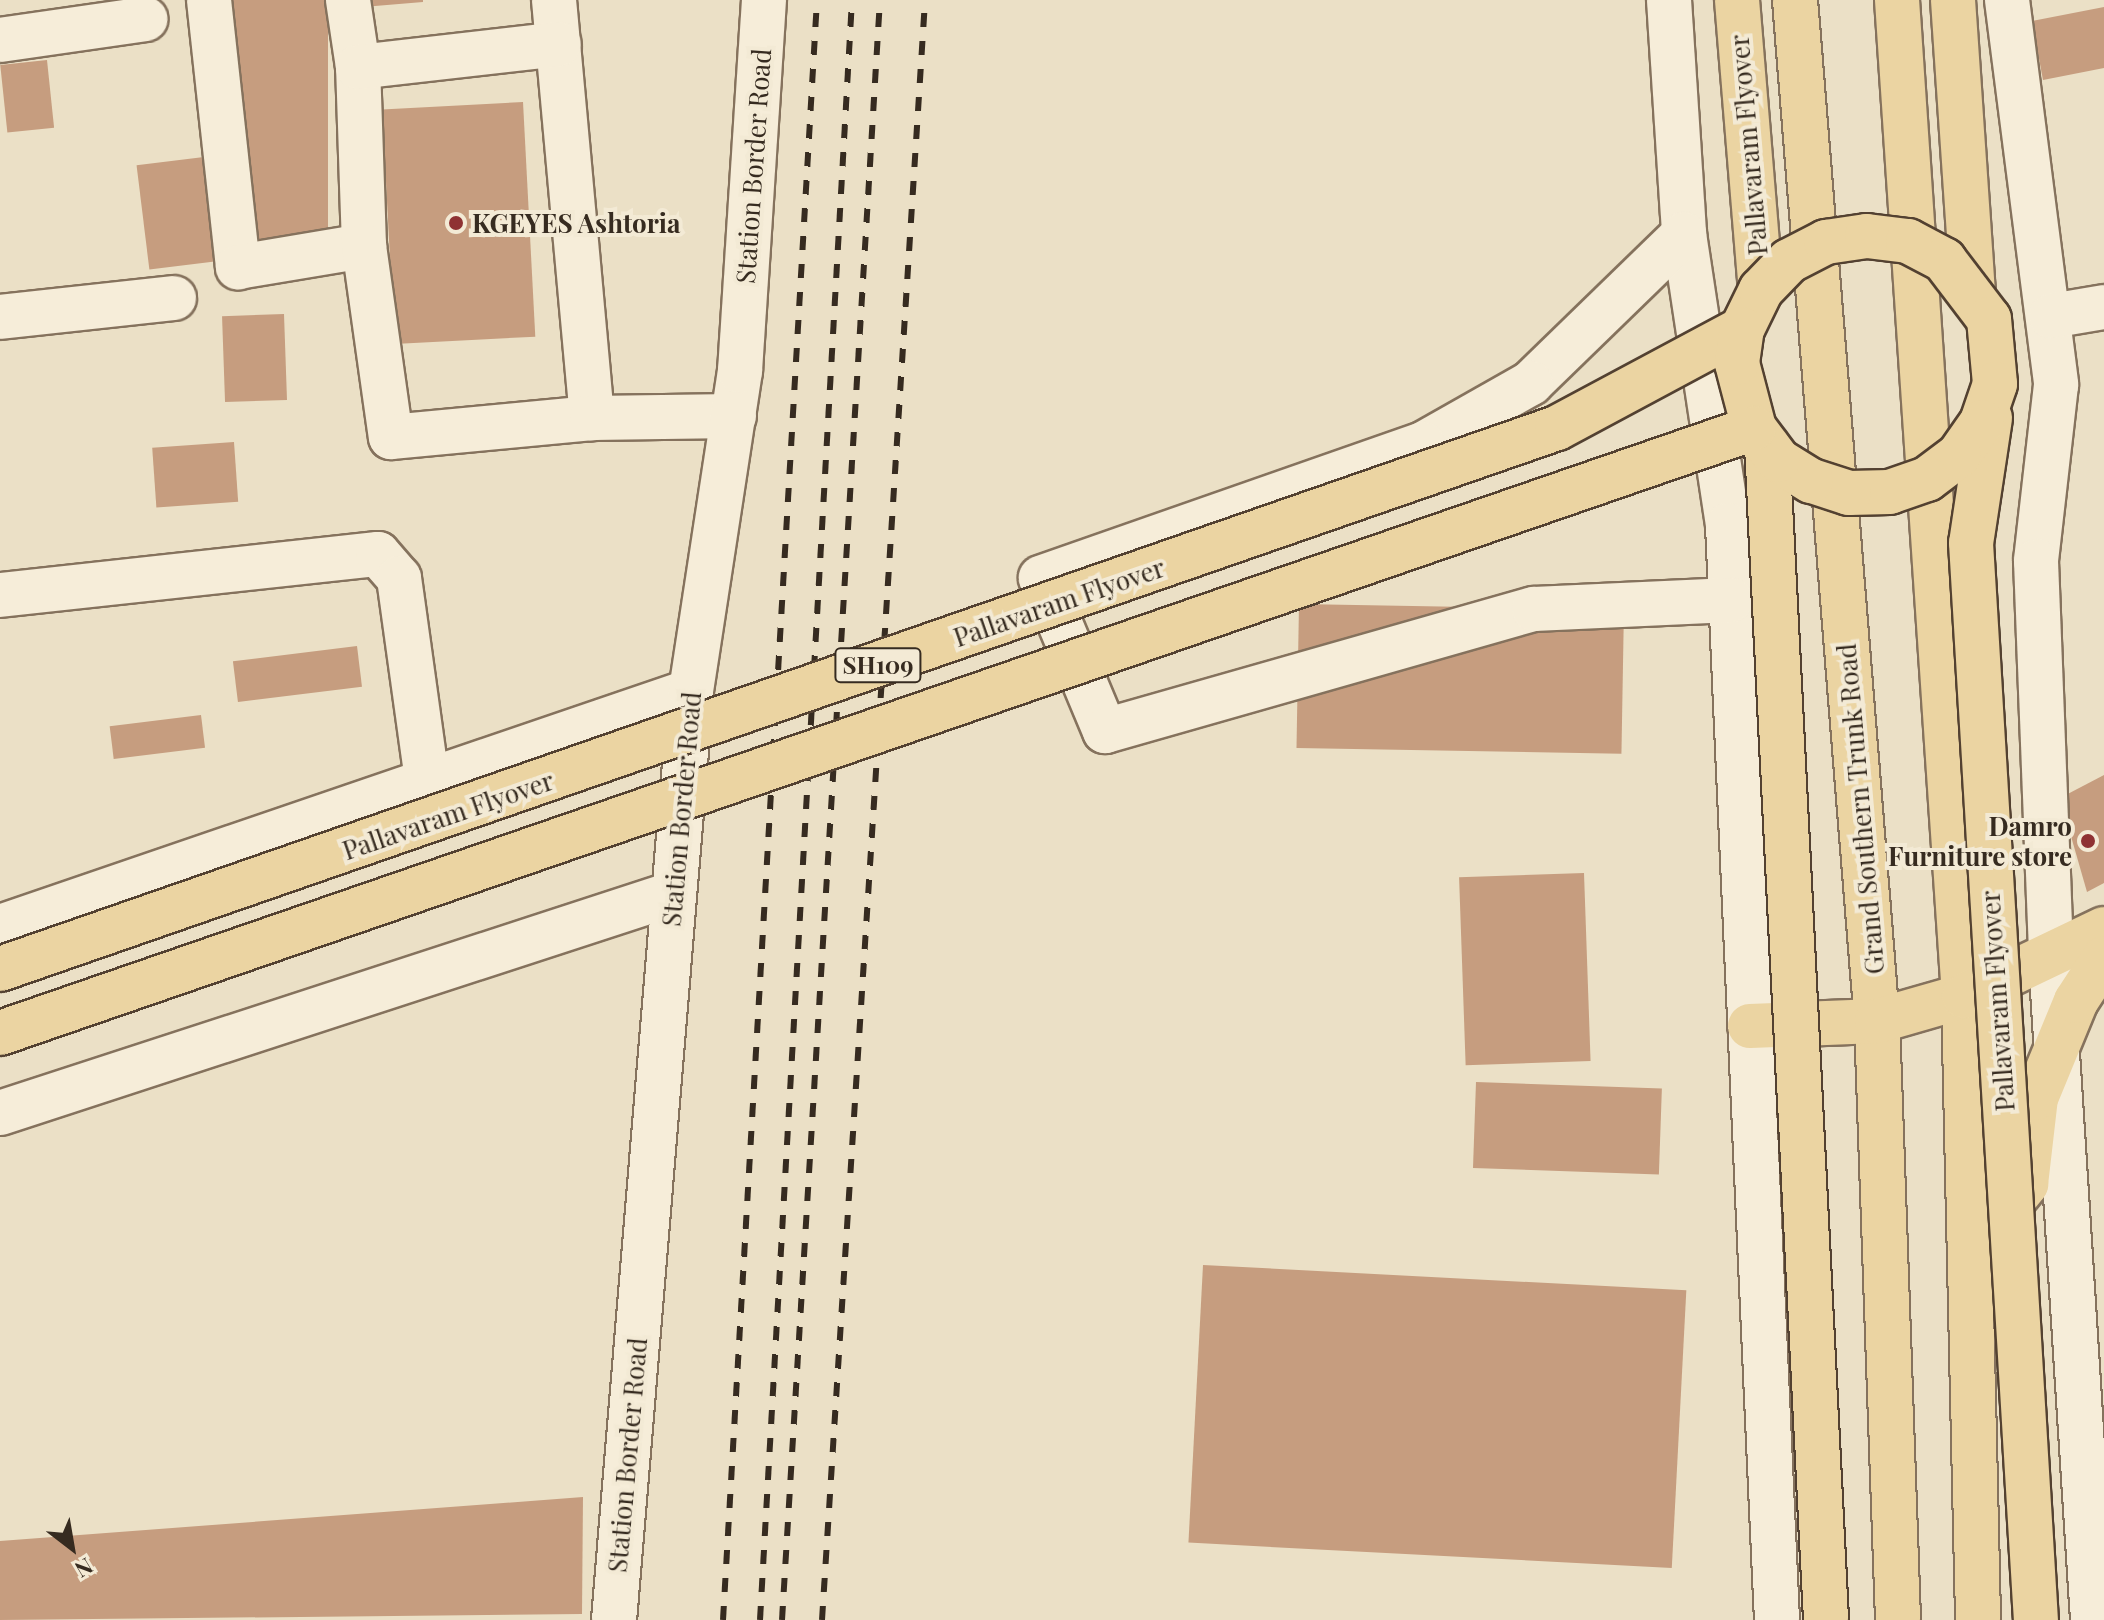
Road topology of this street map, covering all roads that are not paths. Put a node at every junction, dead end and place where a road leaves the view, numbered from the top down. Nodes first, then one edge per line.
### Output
1 (209, 0) edge
2 (348, 0) edge
3 (554, 0) edge
4 (764, 0) edge
5 (1669, 0) edge
6 (1737, 0) edge
7 (1795, 0) edge
8 (1897, 0) edge
9 (1953, 0) edge
10 (2007, 0) edge
11 (145, 19) dead end
12 (0, 40) edge
13 (559, 44) junction
14 (358, 67) junction
15 (1684, 234) junction
16 (364, 246) junction
17 (1973, 290) junction
18 (174, 298) dead end
19 (2104, 307) edge
20 (1751, 310) junction
21 (2051, 316) junction
22 (0, 317) edge
23 (1702, 353) junction
24 (1995, 384) junction
25 (734, 416) junction
26 (592, 418) junction
27 (1760, 437) junction
28 (0, 595) edge
29 (1731, 600) junction
30 (691, 691) junction
31 (427, 781) junction
32 (672, 894) junction
33 (0, 927) edge
34 (2102, 952) edge
35 (2051, 959) junction
36 (0, 969) edge
37 (1964, 996) junction
38 (1877, 1021) junction
39 (1750, 1026) junction
40 (0, 1033) edge
41 (2058, 1047) junction
42 (0, 1113) edge
43 (1969, 1235) junction
44 (2089, 1244) edge
45 (614, 1620) edge
46 (1777, 1620) edge
47 (1826, 1620) edge
48 (1898, 1620) edge
49 (1978, 1620) edge
50 (2036, 1620) edge
51 (2093, 1620) edge

1 - 16 street
2 - 14 street
3 - 13 street
4 - 25 street, Station Border Road
5 - 15 street
6 - 20 main road, Pallavaram Flyover
7 - 38 main road, Grand Southern Trunk Road
8 - 37 main road
9 - 17 main road, Pallavaram Flyover
10 - 21 street
11 - 12 street
13 - 14 street
13 - 26 street
14 - 16 street
15 - 23 street
15 - 29 street
16 - 26 street
17 - 20 main road, Pallavaram Flyover, bridge
17 - 24 main road, Pallavaram Flyover, bridge
18 - 22 street
19 - 21 street
20 - 23 main road, Pallavaram Flyover / SH109, bridge
20 - 27 main road, Pallavaram Flyover, bridge
21 - 35 street
23 - 29 street
23 - 36 main road, Pallavaram Flyover / SH109, bridge
24 - 27 main road, Pallavaram Flyover, bridge
24 - 50 main road, Pallavaram Flyover, bridge
25 - 26 street
25 - 30 street, Station Border Road
27 - 40 main road, SH109, bridge
27 - 47 main road, Pallavaram Flyover, bridge
28 - 31 street
29 - 39 street
30 - 31 street
30 - 32 street, Station Border Road
31 - 33 street
32 - 42 street
32 - 45 street, Station Border Road
34 - 35 main road
34 - 41 main road
35 - 37 main road
35 - 41 street
37 - 38 main road
37 - 43 main road
38 - 39 main road
38 - 48 main road, Grand Southern Trunk Road
39 - 46 street
41 - 43 main road
41 - 44 street
43 - 49 main road
44 - 51 street

